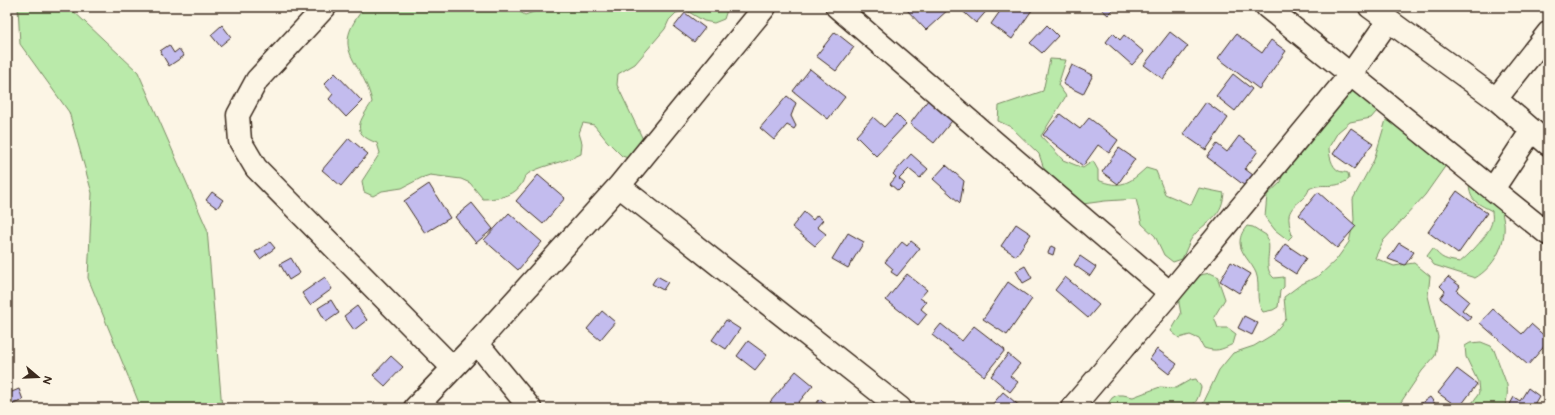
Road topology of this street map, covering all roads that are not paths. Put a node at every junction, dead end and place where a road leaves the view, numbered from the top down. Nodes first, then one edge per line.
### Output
1 (325, 7) edge
2 (765, 7) edge
3 (837, 7) edge
4 (1267, 7) edge
5 (1370, 7) edge
6 (1388, 21) junction
7 (1548, 33) edge
8 (1351, 74) junction
9 (1496, 99) junction
10 (1540, 137) edge
11 (619, 186) junction
12 (1493, 189) junction
13 (1548, 234) edge
14 (1170, 293) junction
15 (477, 343) junction
16 (453, 368) junction
17 (415, 408) edge
18 (530, 408) edge
19 (900, 408) edge
20 (1072, 408) edge

1 - 16 street
2 - 11 street
3 - 14 street
4 - 8 street
5 - 6 street
6 - 8 street
6 - 9 street
7 - 9 street
8 - 12 street
8 - 14 street
9 - 10 street
10 - 12 street
11 - 15 street
11 - 19 street
12 - 13 street
14 - 20 street
15 - 16 street
15 - 18 street
16 - 17 street

